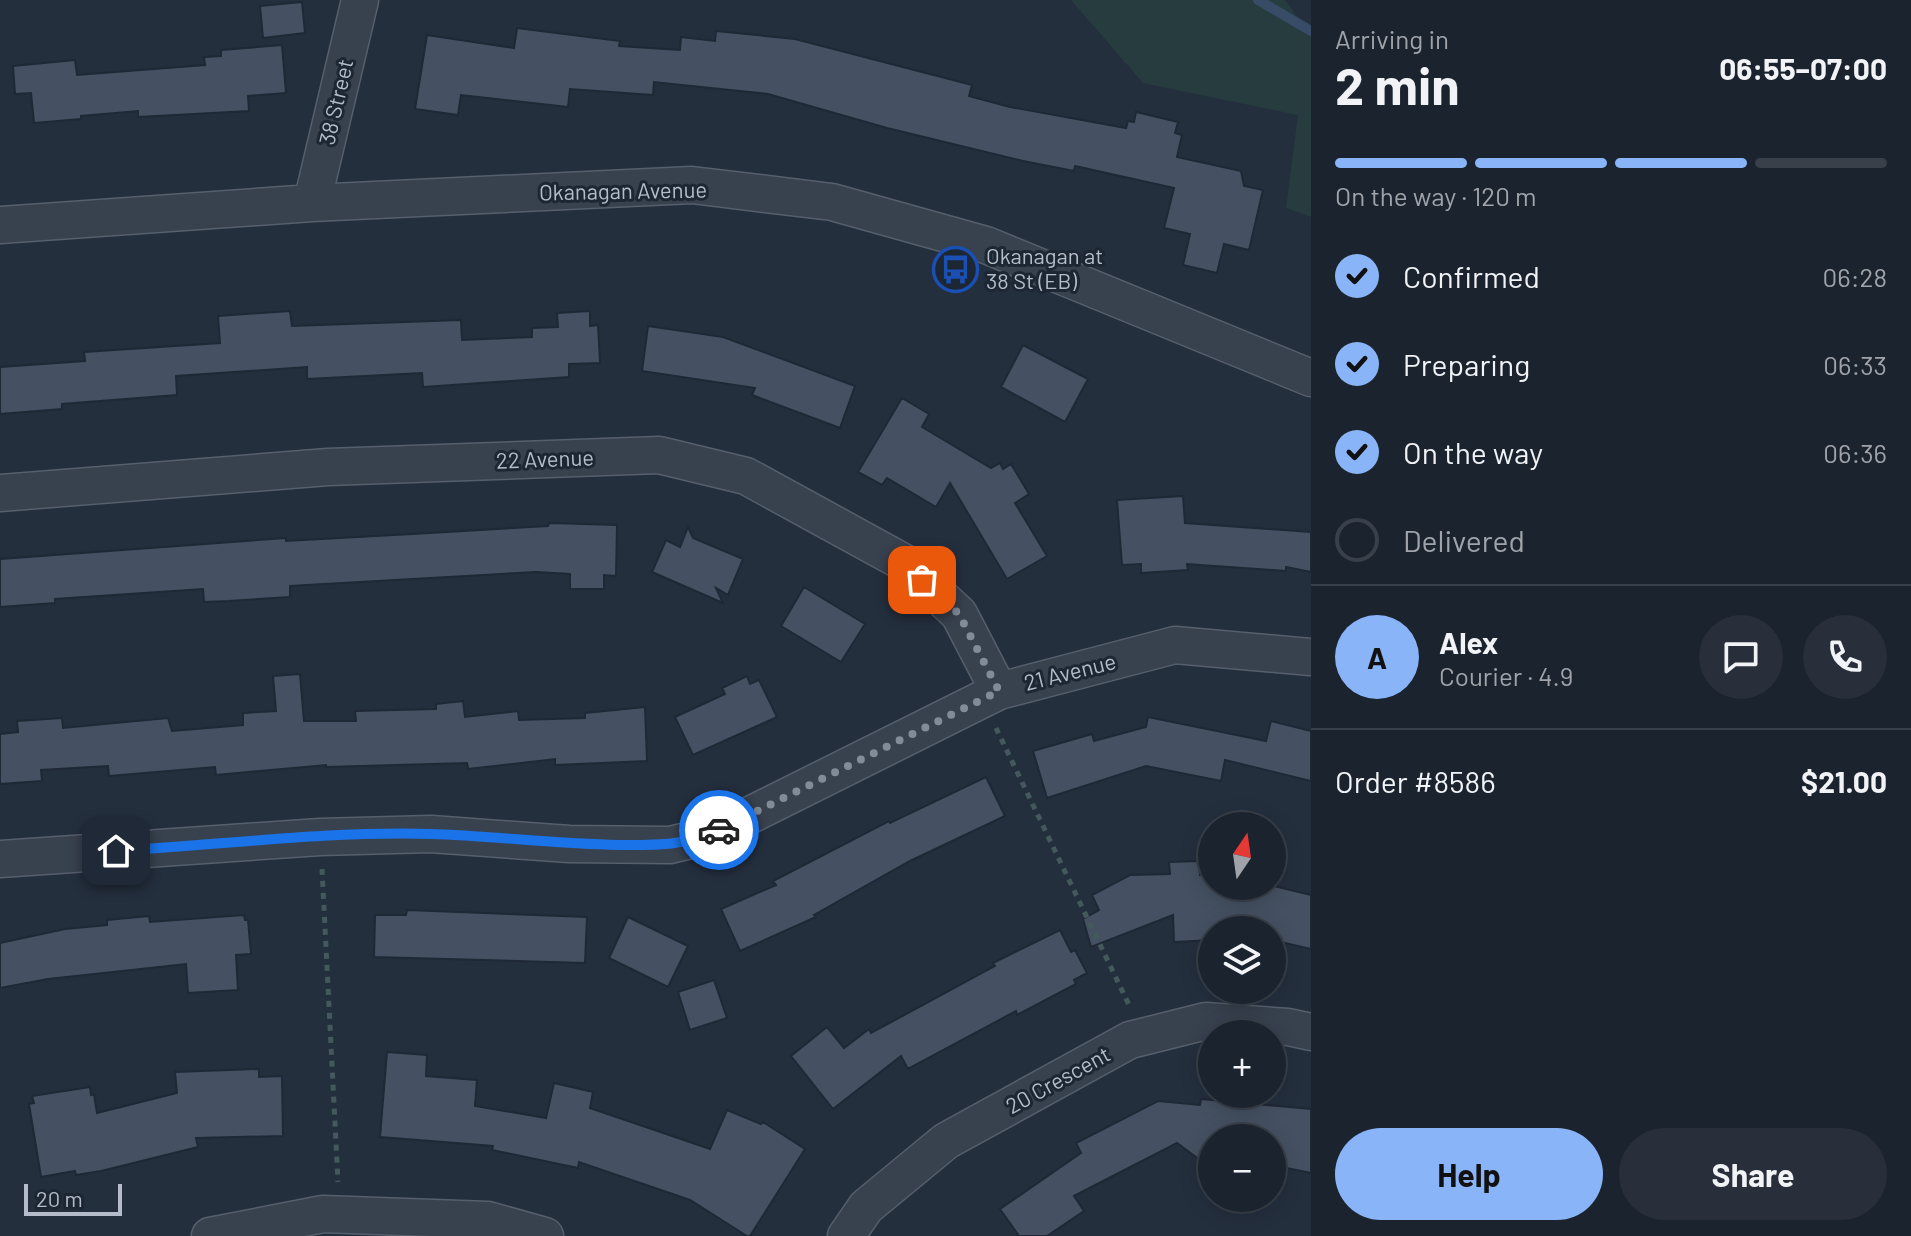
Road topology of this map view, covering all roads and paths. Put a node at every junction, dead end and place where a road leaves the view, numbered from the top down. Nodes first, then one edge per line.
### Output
1 (360, 0) edge
2 (312, 203) junction
3 (0, 225) edge
4 (1311, 378) edge
5 (0, 493) edge
6 (1311, 657) edge
7 (991, 695) junction
8 (320, 837) junction
9 (0, 859) edge
10 (1311, 1032) edge
11 (1145, 1037) junction
12 (339, 1215) junction
13 (210, 1236) edge
14 (545, 1236) edge
15 (846, 1236) edge

1 - 2 street, 38 Street
2 - 3 street, Okanagan Avenue
2 - 4 street, Okanagan Avenue
5 - 7 street, 22 Avenue
6 - 7 street, 21 Avenue
7 - 8 street, 21 Avenue
7 - 11 path
8 - 9 street, 21 Avenue
8 - 12 path
10 - 11 street, 20 Crescent
11 - 15 street, 20 Crescent
12 - 13 street
12 - 14 street

